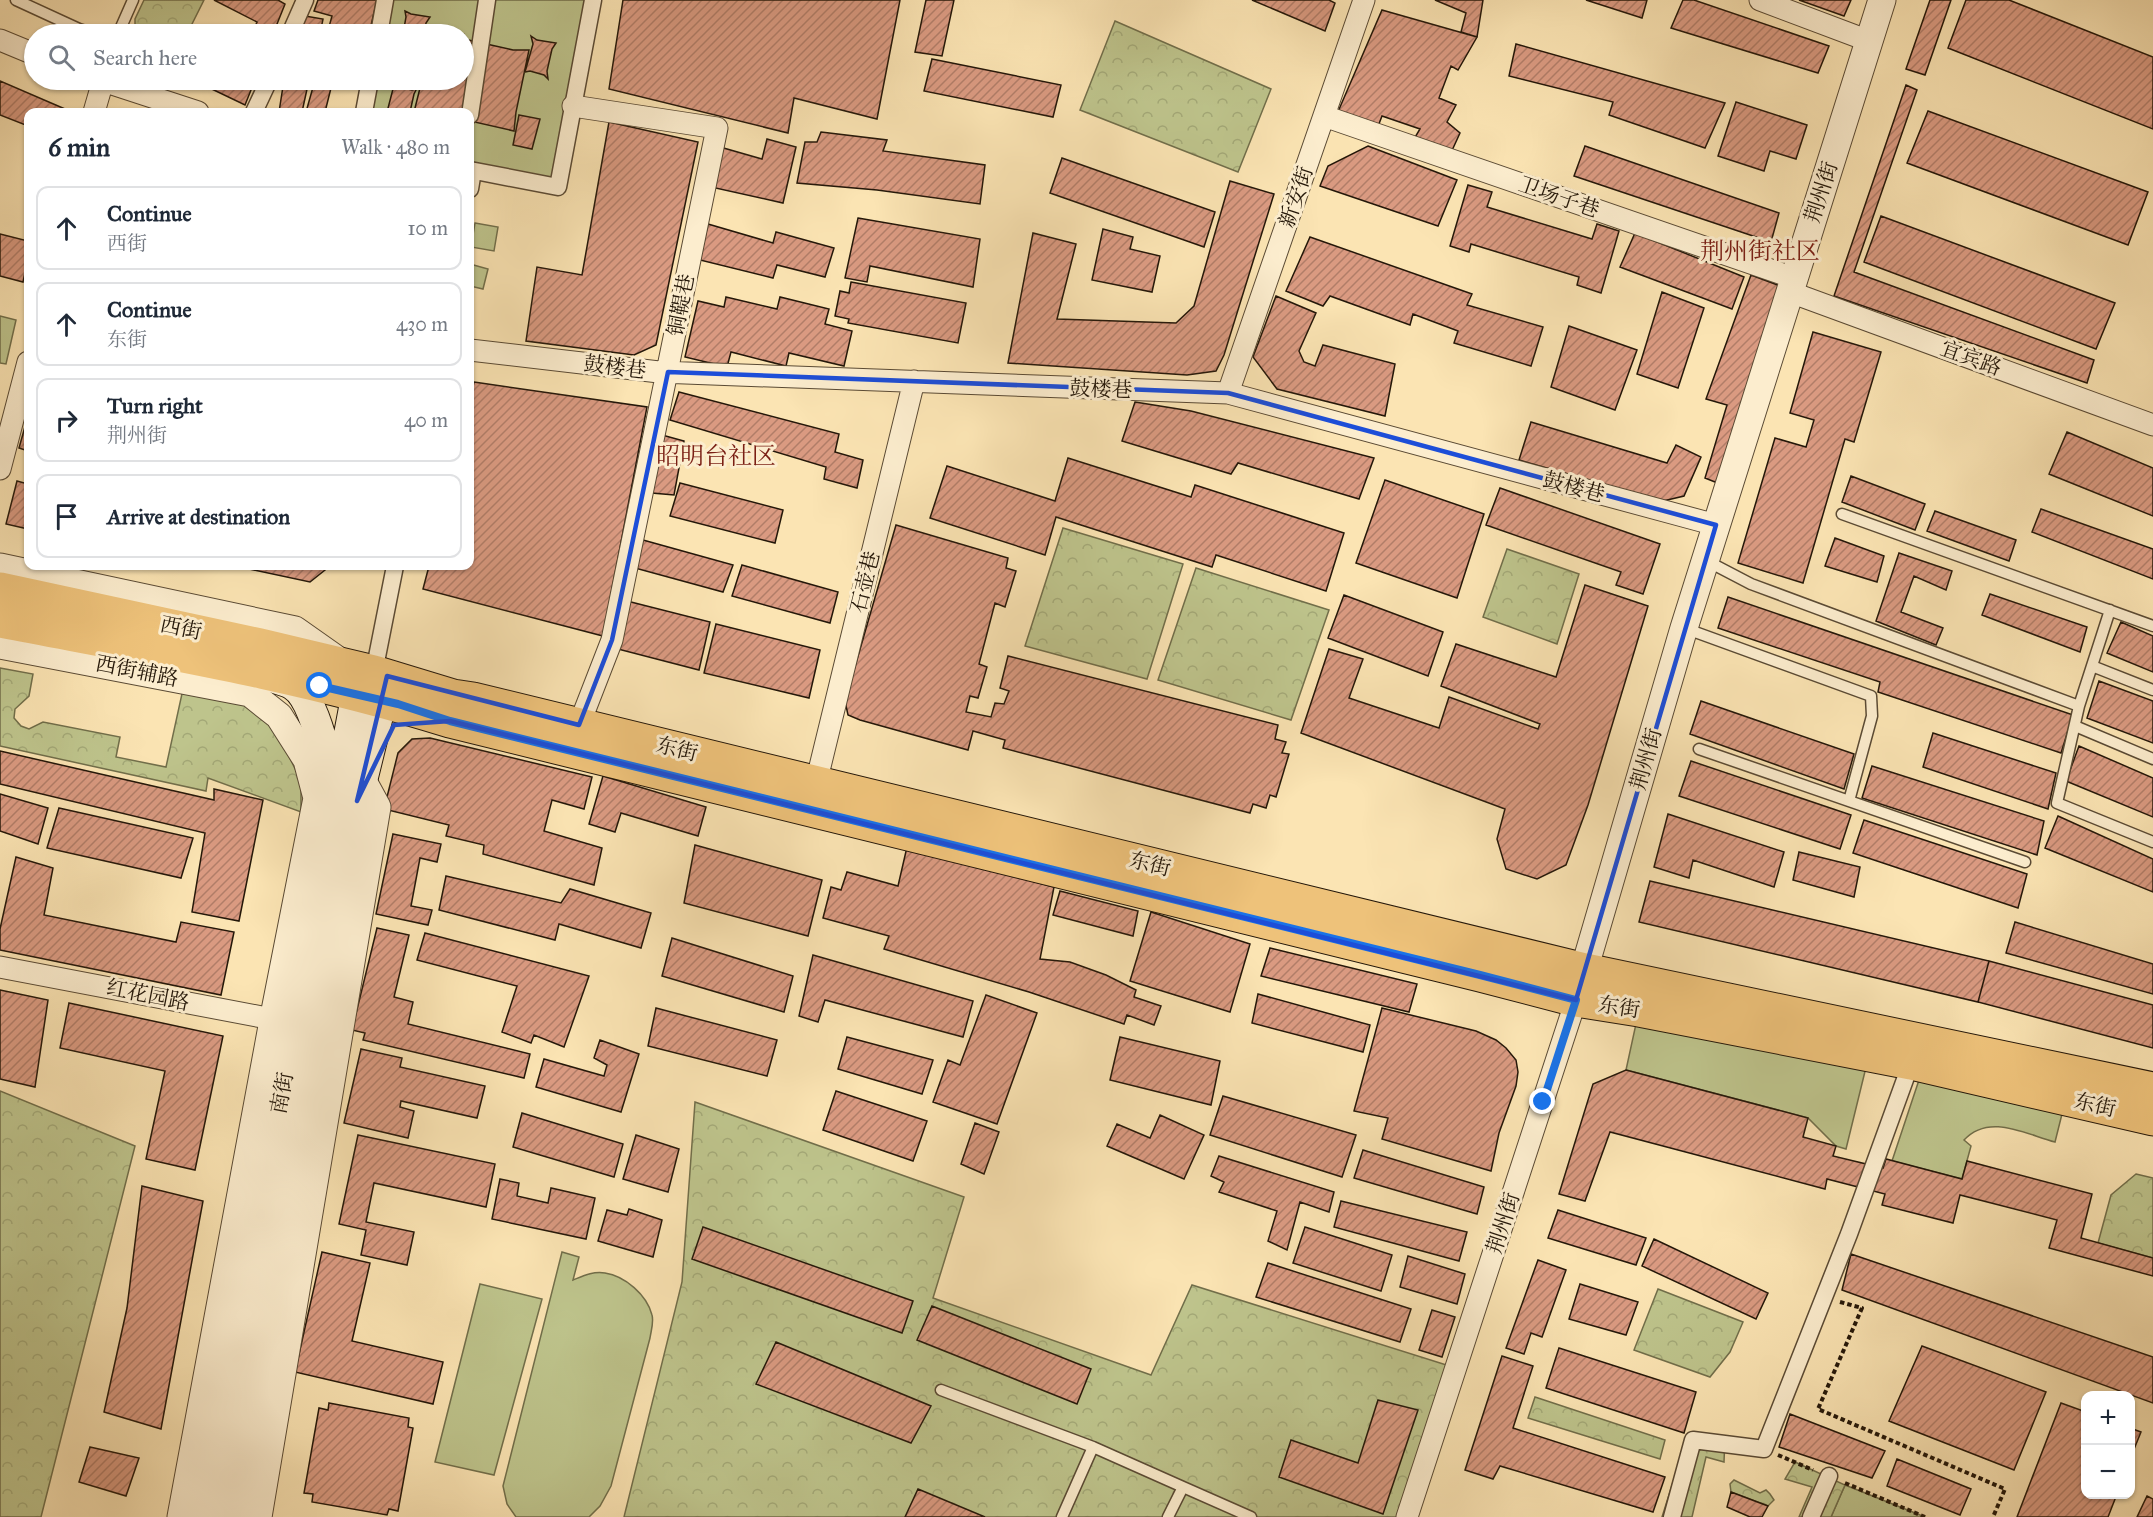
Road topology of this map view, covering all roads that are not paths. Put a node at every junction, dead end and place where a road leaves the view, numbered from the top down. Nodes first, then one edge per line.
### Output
1 (16, 0) edge
2 (134, 0) edge
3 (305, 0) edge
4 (385, 0) edge
5 (487, 0) edge
6 (593, 0) edge
7 (1364, 0) edge
8 (1760, 0) edge
9 (1882, 0) edge
10 (68, 24) edge
11 (123, 24) edge
12 (294, 24) edge
13 (381, 24) edge
14 (0, 40) edge
15 (1869, 41) junction
16 (24, 50) edge
17 (474, 89) edge
18 (100, 90) edge
19 (147, 90) edge
20 (264, 90) edge
21 (368, 90) edge
22 (474, 90) edge
23 (573, 106) junction
24 (95, 108) edge
25 (189, 108) edge
26 (256, 108) edge
27 (365, 108) edge
28 (471, 108) edge
29 (1324, 116) junction
30 (474, 172) edge
31 (1792, 285) junction
32 (474, 350) edge
33 (668, 372) junction
34 (24, 377) edge
35 (914, 381) junction
36 (1228, 393) junction
37 (2153, 425) edge
38 (0, 470) edge
39 (1842, 514) dead end
40 (1716, 525) junction
41 (1705, 560) junction
42 (0, 567) edge
43 (394, 570) edge
44 (0, 589) edge
45 (2110, 610) junction
46 (0, 621) edge
47 (2153, 626) edge
48 (1684, 628) junction
49 (0, 645) edge
50 (2092, 666) junction
51 (368, 679) junction
52 (254, 682) junction
53 (2153, 690) edge
54 (2079, 706) junction
55 (450, 721) junction
56 (579, 725) junction
57 (2075, 726) junction
58 (1699, 749) dead end
59 (2153, 759) edge
60 (816, 783) junction
61 (353, 796) junction
62 (1849, 801) junction
63 (2153, 842) edge
64 (2025, 862) dead end
65 (0, 966) edge
66 (1580, 985) junction
67 (284, 1023) junction
68 (1911, 1063) junction
69 (2152, 1093) edge
70 (941, 1390) dead end
71 (1093, 1447) junction
72 (1828, 1476) dead end
73 (1183, 1486) junction
74 (181, 1517) edge
75 (202, 1517) edge
76 (231, 1517) edge
77 (258, 1517) edge
78 (1062, 1517) edge
79 (1168, 1517) edge
80 (1251, 1517) edge
81 (1407, 1517) edge
82 (1672, 1517) edge
83 (1811, 1517) edge

1 - 10 lane
2 - 11 lane
3 - 12 street
4 - 13 street
5 - 17 street
6 - 23 street
7 - 29 street, 新安街
8 - 15 street
9 - 15 street, 荆州街
14 - 16 street
15 - 31 street, 荆州街
18 - 24 street
19 - 25 street
20 - 26 street
21 - 27 street
22 - 28 street
23 - 30 street
23 - 33 street, 铜鞮巷
29 - 31 street, 卫场子巷
29 - 36 street, 新安街
31 - 37 street, 宜宾路
31 - 40 street, 荆州街
32 - 33 street, 鼓楼巷
33 - 35 street, 鼓楼巷
33 - 56 street, 铜鞮巷
34 - 38 street
35 - 36 street, 鼓楼巷
35 - 60 street, 石壶巷
36 - 40 street, 鼓楼巷
39 - 45 lane
40 - 41 street, 荆州街
41 - 48 street, 荆州街
41 - 54 lane
42 - 51 street
43 - 51 street
44 - 51 main road, 西街
45 - 47 lane
45 - 50 lane
46 - 52 main road, 西街
48 - 62 lane
48 - 66 street, 荆州街
49 - 52 street, 西街辅路
50 - 53 lane
50 - 54 lane
51 - 52 main road, 西街
51 - 55 main road, 东街
51 - 56 main road, 东街
51 - 61 main road, 南街
52 - 61 main road
52 - 67 street
54 - 57 lane
55 - 61 main road
55 - 66 main road, 东街
56 - 60 main road, 东街
57 - 59 lane
57 - 63 lane
58 - 62 lane
60 - 66 main road, 东街
61 - 67 main road, 南街
61 - 76 main road, 南街
61 - 77 street
62 - 64 lane
65 - 67 street, 红花园路
66 - 68 main road, 东街
66 - 69 main road, 东街
66 - 81 street, 荆州街
67 - 74 street
67 - 75 main road, 南街
68 - 69 main road, 东街
68 - 82 street
70 - 71 lane
71 - 73 lane
71 - 78 lane
72 - 83 street
73 - 79 lane
73 - 80 lane

